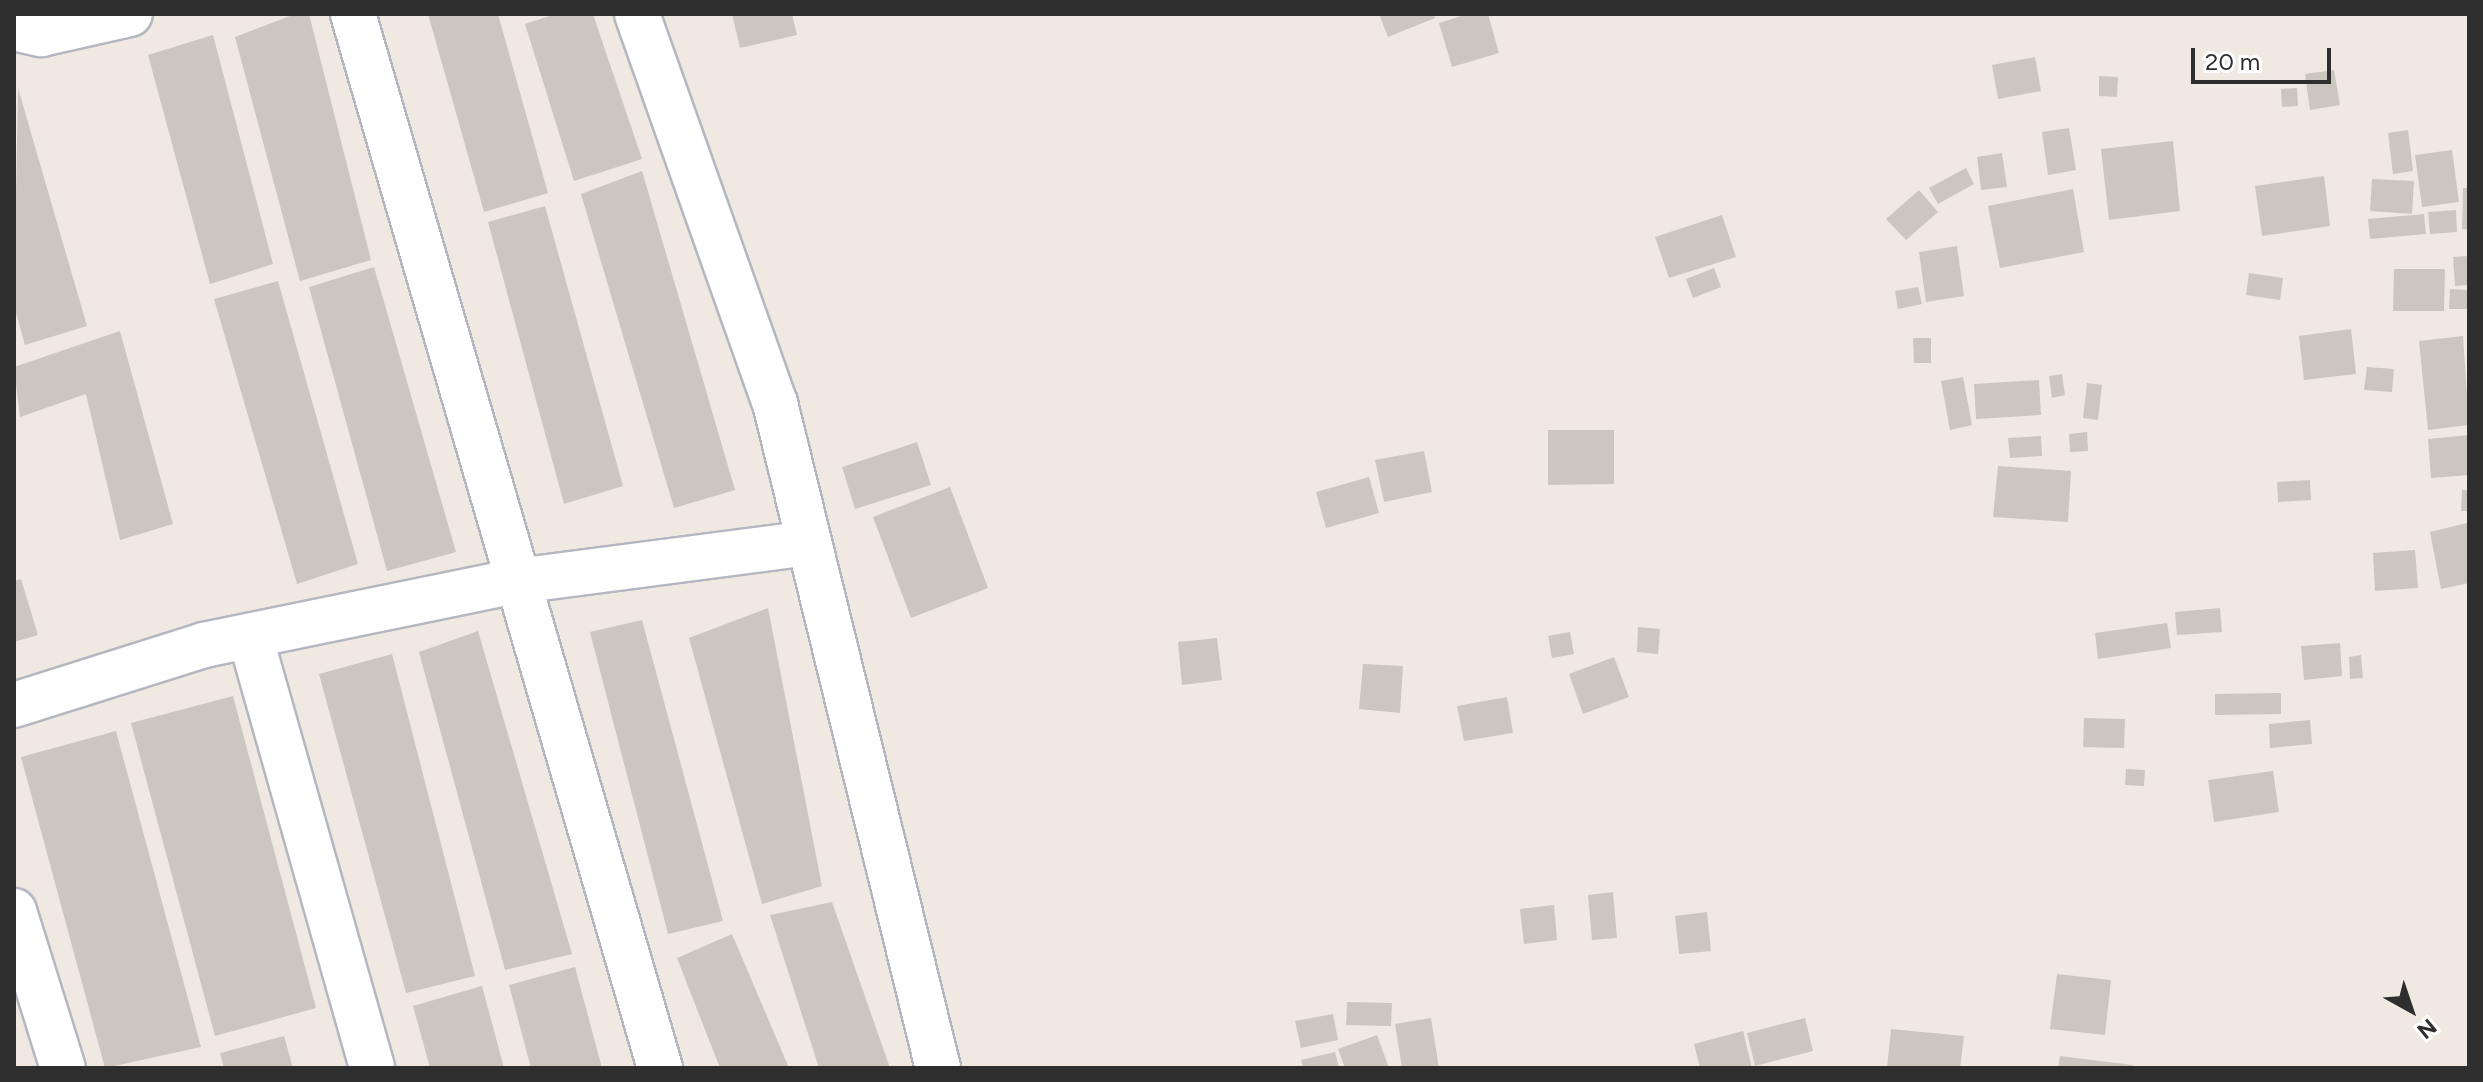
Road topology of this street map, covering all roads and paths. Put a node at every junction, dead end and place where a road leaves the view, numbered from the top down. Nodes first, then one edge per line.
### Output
1 (130, 14) edge
2 (353, 14) edge
3 (637, 14) edge
4 (14, 28) edge
5 (809, 543) junction
6 (517, 581) junction
7 (250, 636) junction
8 (14, 705) edge
9 (14, 911) edge
10 (63, 1068) edge
11 (372, 1068) edge
12 (660, 1068) edge
13 (938, 1068) edge

1 - 4 street
2 - 6 street
3 - 5 street
5 - 6 street
5 - 13 street
6 - 7 street
6 - 12 street
7 - 8 street
7 - 11 street
9 - 10 street

